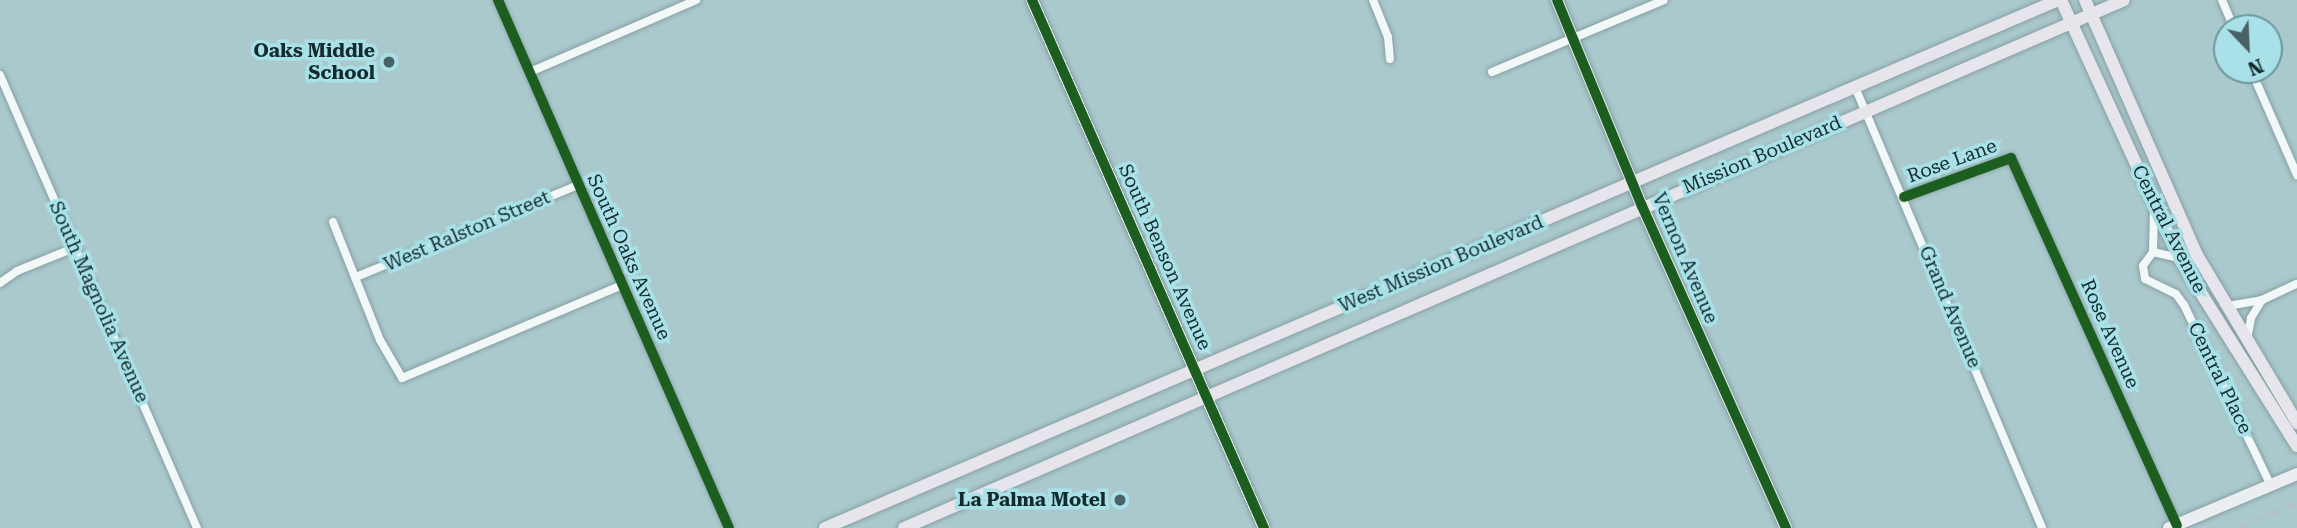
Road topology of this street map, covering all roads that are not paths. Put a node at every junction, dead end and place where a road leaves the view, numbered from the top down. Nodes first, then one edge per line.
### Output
1 (498, 0) edge
2 (696, 0) edge
3 (1032, 0) edge
4 (1373, 0) edge
5 (1557, 0) edge
6 (1664, 0) edge
7 (2059, 0) edge
8 (2085, 0) edge
9 (2124, 0) edge
10 (2091, 14) junction
11 (2071, 23) junction
12 (1574, 39) junction
13 (1390, 59) dead end
14 (530, 72) junction
15 (1492, 72) dead end
16 (0, 75) edge
17 (2257, 84) edge
18 (1855, 87) junction
19 (1866, 112) junction
20 (2011, 158) joint
21 (2297, 175) edge
22 (1635, 182) junction
23 (578, 185) junction
24 (1904, 197) junction
25 (2154, 205) junction
26 (1642, 206) junction
27 (333, 222) dead end
28 (76, 247) junction
29 (2153, 251) junction
30 (2179, 258) junction
31 (356, 277) junction
32 (0, 283) edge
33 (2297, 284) edge
34 (622, 285) junction
35 (2262, 300) junction
36 (2224, 305) junction
37 (2247, 343) junction
38 (1195, 367) junction
39 (1208, 395) junction
40 (2297, 423) edge
41 (2297, 446) edge
42 (2297, 474) edge
43 (2271, 486) junction
44 (2173, 526) edge
45 (197, 528) edge
46 (729, 528) edge
47 (825, 528) edge
48 (904, 528) edge
49 (1264, 528) edge
50 (1786, 528) edge
51 (2042, 528) edge

1 - 14 street, South Oaks Avenue
2 - 14 street
3 - 38 street, South Benson Avenue
4 - 13 street
5 - 12 street, Vernon Avenue
6 - 12 street
7 - 11 main road, Central Avenue
7 - 18 main road, West Mission Boulevard
8 - 10 main road, Central Avenue
9 - 10 main road, Mission Boulevard
10 - 11 main road, Mission Boulevard
10 - 36 main road, Central Avenue
11 - 19 main road, Mission Boulevard
11 - 25 main road, Central Avenue
12 - 15 street
12 - 22 street, Vernon Avenue
14 - 23 street, South Oaks Avenue
16 - 28 street, South Magnolia Avenue
17 - 21 street
18 - 19 street, Grand Avenue
18 - 22 main road, West Mission Boulevard
19 - 24 street, Grand Avenue
19 - 26 main road, Mission Boulevard
20 - 24 street, Rose Lane
20 - 44 street, Rose Avenue
22 - 26 street, Vernon Avenue
22 - 38 main road, West Mission Boulevard
23 - 31 street, West Ralston Street
23 - 34 street, South Oaks Avenue
24 - 51 street, Grand Avenue
25 - 29 street
25 - 30 main road, Central Avenue
26 - 39 main road, Mission Boulevard
26 - 50 street, Vernon Avenue
27 - 31 street
28 - 32 street
28 - 45 street, South Magnolia Avenue
29 - 30 street
29 - 43 street, Central Place
30 - 41 main road, Central Avenue
31 - 34 street
33 - 35 street
34 - 46 street, South Oaks Avenue
35 - 36 street
35 - 37 street
36 - 37 main road, Central Avenue
37 - 40 main road, Central Avenue
38 - 39 street, South Benson Avenue
38 - 47 main road, West Mission Boulevard
39 - 48 main road
39 - 49 street, South Benson Avenue
42 - 43 street
43 - 44 street

